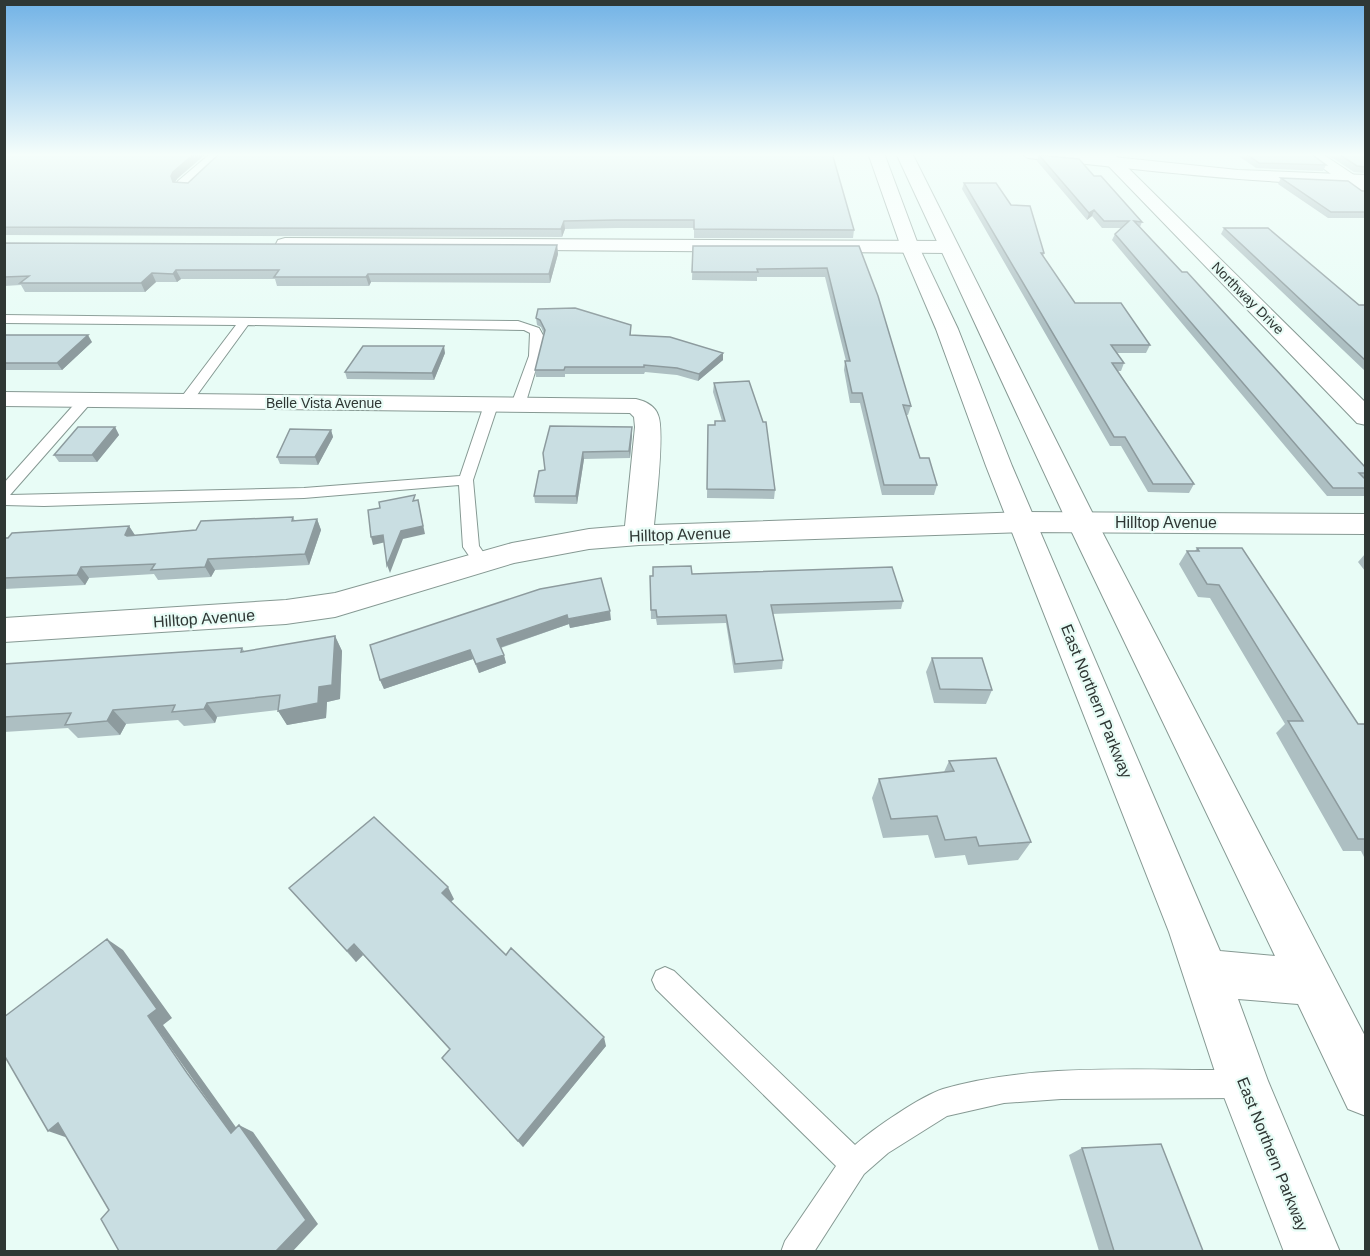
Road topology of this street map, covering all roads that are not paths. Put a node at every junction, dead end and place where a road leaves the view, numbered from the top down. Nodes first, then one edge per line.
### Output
1 (897, 212) edge
2 (931, 212) edge
3 (1162, 212) edge
4 (270, 244) edge
5 (910, 247) junction
6 (948, 247) junction
7 (4, 319) edge
8 (243, 324) junction
9 (4, 399) edge
10 (84, 402) junction
11 (184, 403) junction
12 (491, 405) junction
13 (518, 405) junction
14 (1365, 418) edge
15 (466, 480) junction
16 (4, 492) edge
17 (4, 500) edge
18 (1024, 522) junction
19 (1082, 522) junction
20 (1365, 524) edge
21 (639, 535) junction
22 (482, 562) junction
23 (4, 630) edge
24 (1206, 974) junction
25 (665, 980) dead end
26 (1311, 982) junction
27 (1244, 1084) junction
28 (1365, 1091) edge
29 (854, 1164) junction
30 (796, 1251) edge
31 (1312, 1251) edge

1 - 5 street, East Northern Parkway
2 - 6 street
3 - 14 street, Northway Drive
4 - 5 street
5 - 6 street
5 - 18 street, East Northern Parkway
6 - 19 street
7 - 8 lane
8 - 11 lane
8 - 13 lane
9 - 10 street, Belle Vista Avenue
10 - 11 street, Belle Vista Avenue
10 - 16 lane
11 - 12 street, Belle Vista Avenue
12 - 13 street, Belle Vista Avenue
12 - 15 lane
13 - 21 street, Belle Vista Avenue
15 - 17 lane
15 - 22 lane
18 - 19 street, Hilltop Avenue
18 - 21 street, Hilltop Avenue
18 - 24 street, East Northern Parkway
19 - 20 street, Hilltop Avenue
19 - 26 street
21 - 22 street, Hilltop Avenue
22 - 23 street, Hilltop Avenue
24 - 26 street
24 - 27 street, East Northern Parkway
25 - 29 lane
26 - 28 street
27 - 29 lane
27 - 31 street, East Northern Parkway
29 - 30 lane

